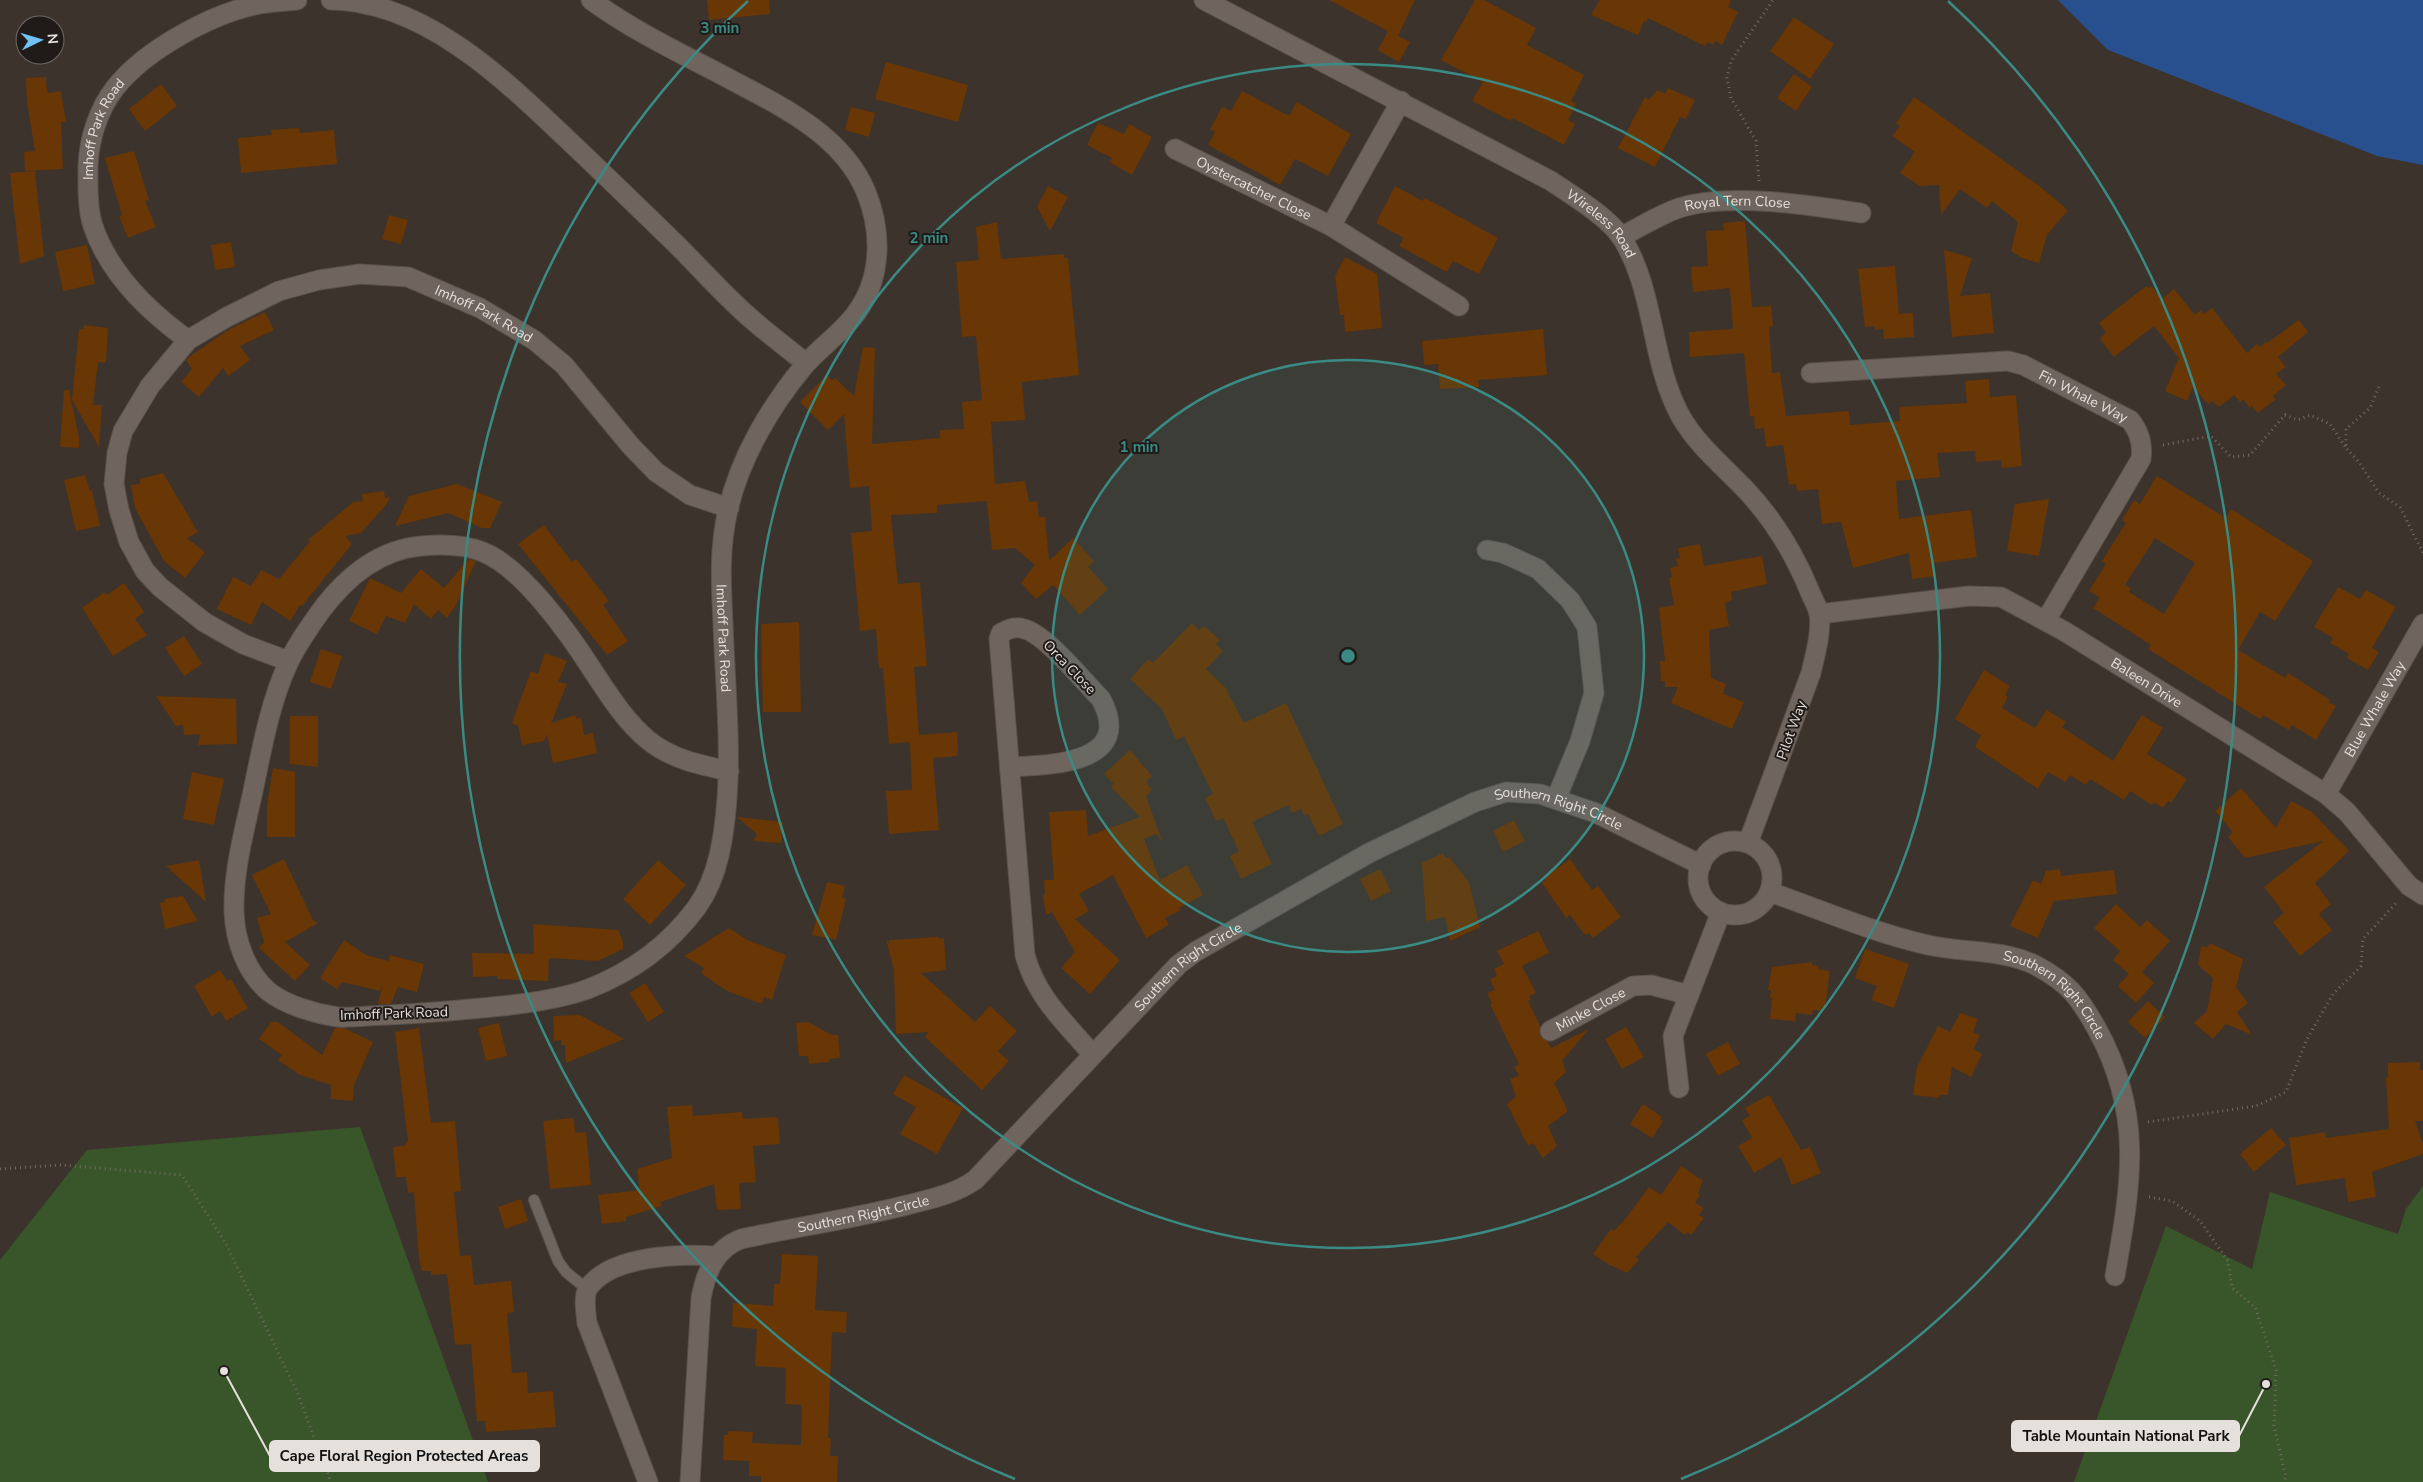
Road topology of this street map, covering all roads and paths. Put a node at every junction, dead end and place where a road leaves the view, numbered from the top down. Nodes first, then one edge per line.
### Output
1 (297, 0) edge
2 (331, 0) edge
3 (592, 0) edge
4 (1204, 0) edge
5 (1773, 0) edge
6 (1401, 101) junction
7 (1175, 149) dead end
8 (1759, 201) junction
9 (1861, 213) dead end
10 (1331, 226) junction
11 (1621, 237) junction
12 (1459, 306) dead end
13 (188, 340) junction
14 (806, 363) junction
15 (1811, 373) dead end
16 (2379, 387) dead end
17 (2142, 448) junction
18 (2346, 448) junction
19 (729, 508) junction
20 (1486, 550) dead end
21 (2423, 553) edge
22 (1819, 614) junction
23 (2046, 620) junction
24 (2423, 624) edge
25 (288, 661) junction
26 (1011, 767) junction
27 (729, 771) junction
28 (2326, 794) junction
29 (1556, 799) junction
30 (1748, 843) junction
31 (1701, 865) junction
32 (1770, 892) junction
33 (2423, 895) edge
34 (2398, 900) dead end
35 (1721, 912) junction
36 (1689, 995) junction
37 (1550, 1031) dead end
38 (1092, 1054) junction
39 (1679, 1088) dead end
40 (2129, 1124) junction
41 (0, 1169) edge
42 (2129, 1194) junction
43 (534, 1200) dead end
44 (716, 1256) junction
45 (2115, 1276) dead end
46 (587, 1289) junction
47 (331, 1482) edge
48 (648, 1482) edge
49 (690, 1482) edge
50 (2284, 1482) edge

1 - 13 street, Imhoff Park Road
2 - 14 street
3 - 14 street, Imhoff Park Road
4 - 6 street, Wireless Road
5 - 8 path
6 - 10 street
6 - 11 street, Wireless Road
7 - 10 street, Oystercatcher Close
8 - 9 street, Royal Tern Close
8 - 11 street, Royal Tern Close
10 - 12 street, Oystercatcher Close
11 - 22 street, Wireless Road
13 - 19 street, Imhoff Park Road
13 - 25 street, Imhoff Park Road
14 - 19 street, Imhoff Park Road
15 - 17 street, Fin Whale Way
16 - 18 path
17 - 18 path
17 - 23 street
18 - 21 path
19 - 27 street, Imhoff Park Road
20 - 29 street
22 - 23 street, Baleen Drive
22 - 30 street, Pilot Way
23 - 28 street, Baleen Drive
24 - 28 street, Blue Whale Way
25 - 27 street, Imhoff Park Road
25 - 27 street, Imhoff Park Road
26 - 26 street, Orca Close
26 - 38 street, Orca Close
28 - 33 street, Baleen Drive
29 - 31 street, Southern Right Circle
29 - 38 street, Southern Right Circle
30 - 31 street
30 - 32 street
31 - 35 street
32 - 35 street
32 - 40 street, Southern Right Circle
34 - 40 path
35 - 36 street
36 - 37 street, Minke Close
36 - 39 street
38 - 44 street, Southern Right Circle
40 - 42 street, Southern Right Circle
41 - 47 path
42 - 45 street, Southern Right Circle
42 - 50 path
43 - 46 lane
44 - 46 street
44 - 49 street
46 - 48 street

